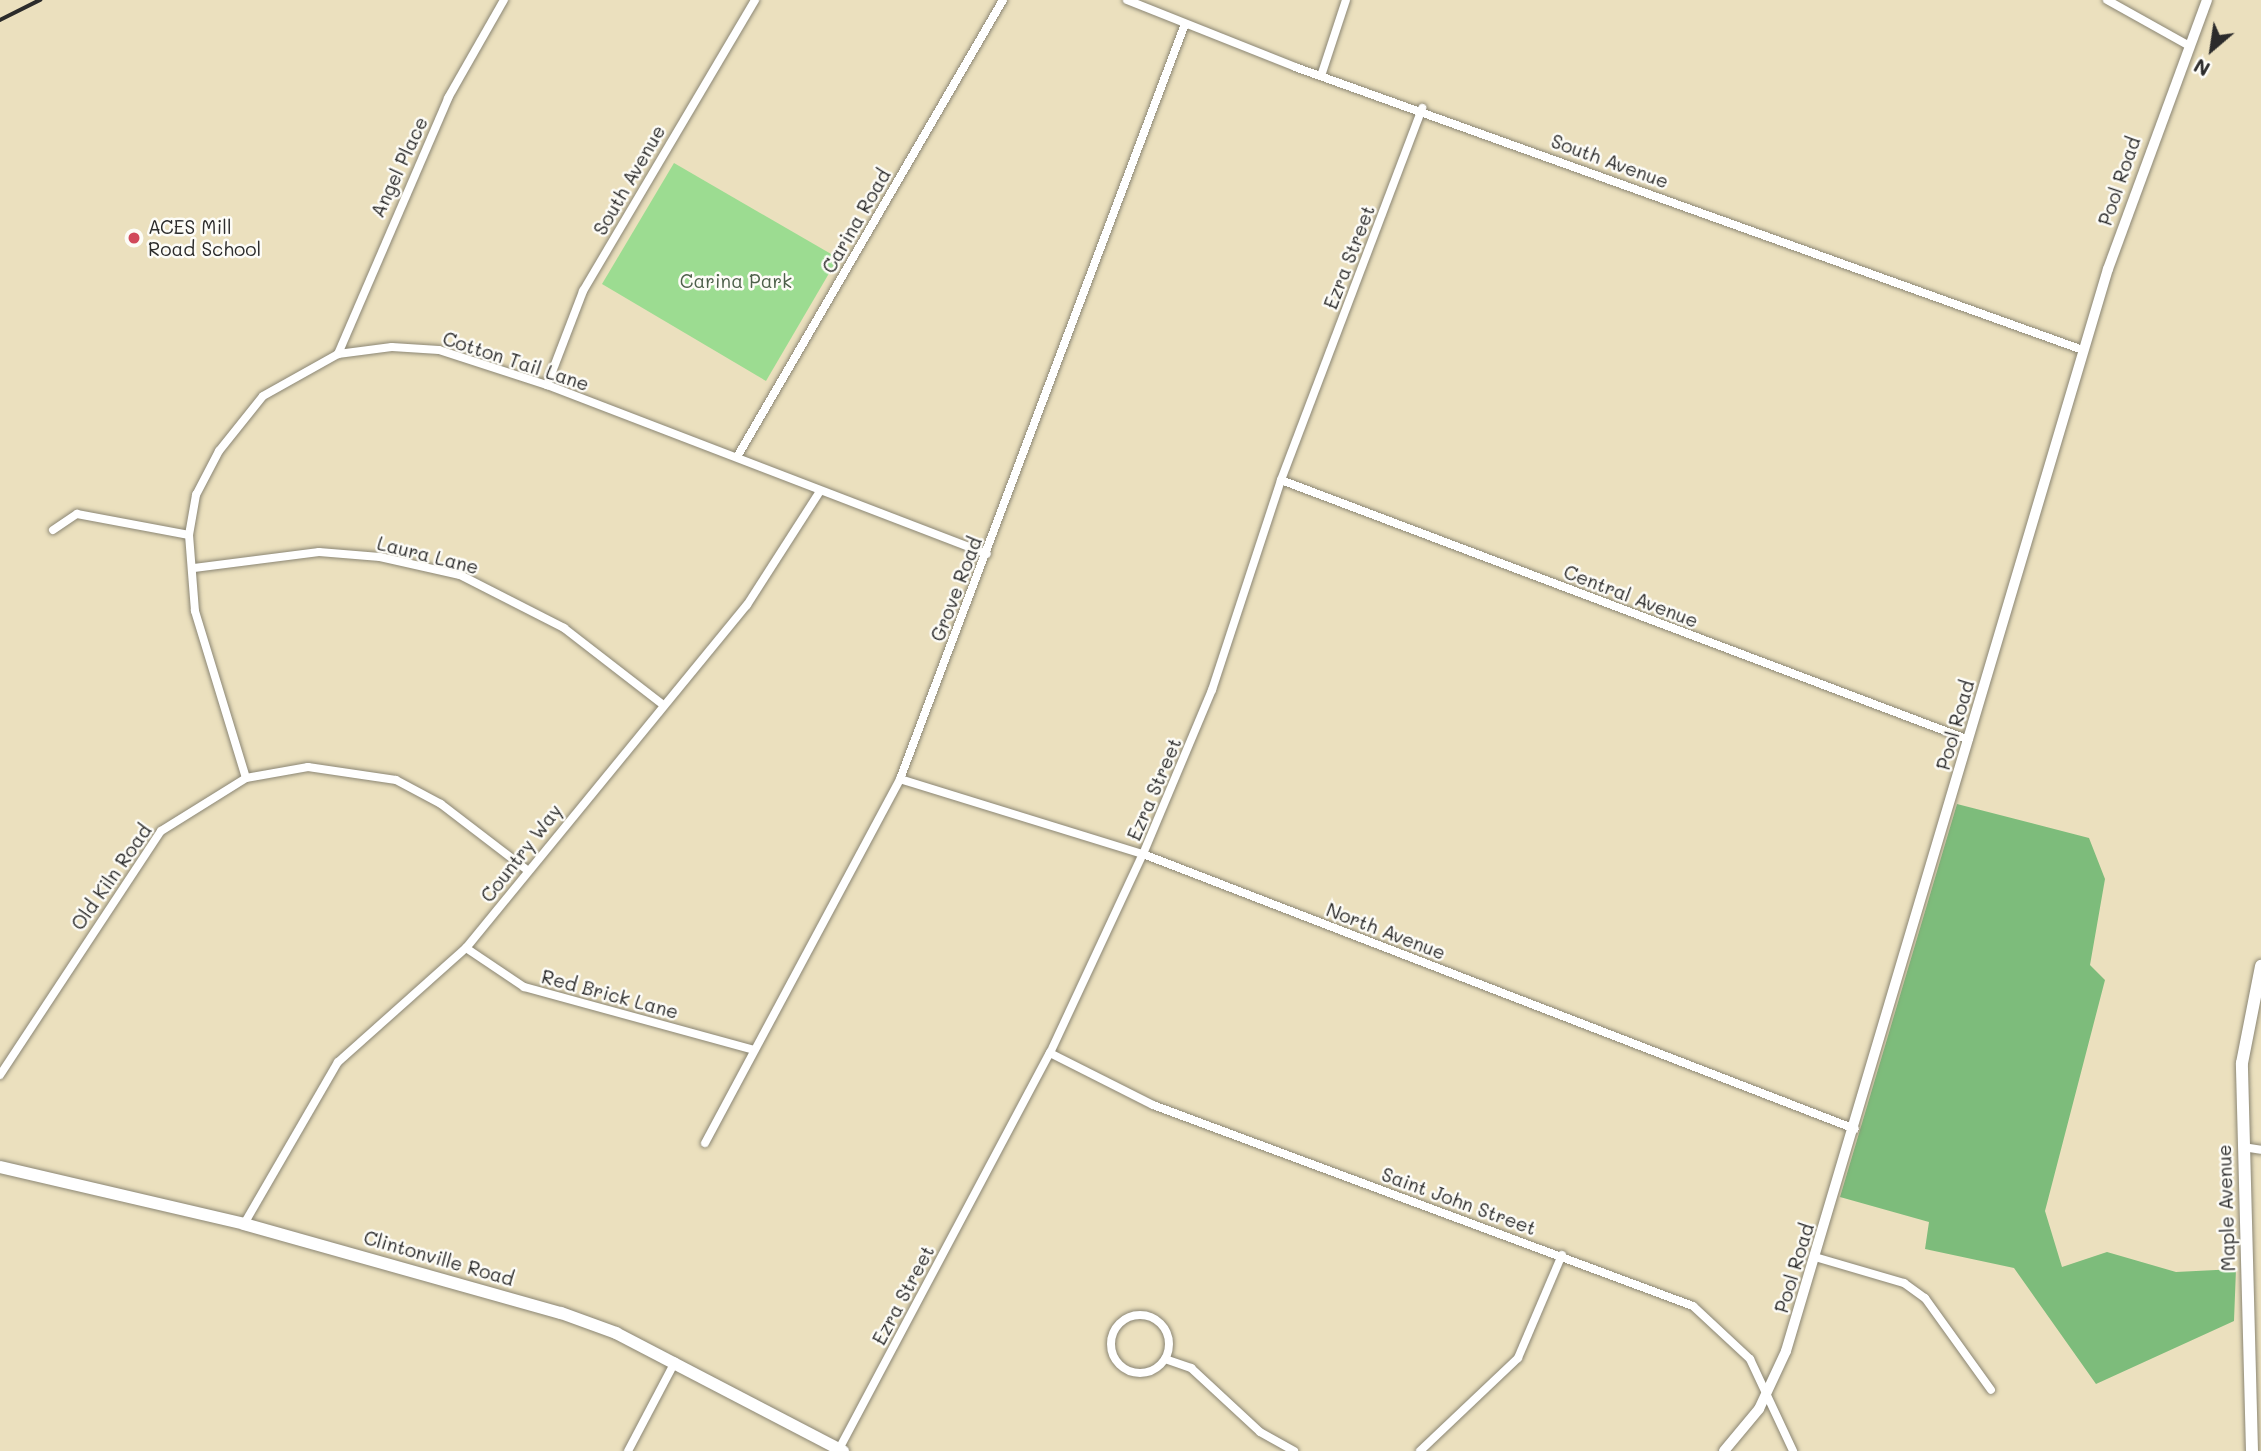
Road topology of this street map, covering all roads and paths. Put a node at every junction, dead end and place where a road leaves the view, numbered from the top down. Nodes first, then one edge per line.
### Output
1 (505, 0) edge
2 (1003, 0) edge
3 (1127, 0) edge
4 (1346, 0) edge
5 (2107, 0) edge
6 (2207, 0) edge
7 (750, 1) edge
8 (1185, 24) junction
9 (2188, 45) junction
10 (1321, 76) junction
11 (1422, 108) junction
12 (2083, 350) junction
13 (338, 354) junction
14 (547, 385) junction
15 (737, 457) junction
16 (1281, 480) junction
17 (819, 493) junction
18 (53, 530) dead end
19 (189, 535) junction
20 (986, 554) junction
21 (194, 568) junction
22 (662, 704) junction
23 (1969, 740) junction
24 (246, 778) junction
25 (900, 779) junction
26 (1143, 854) junction
27 (527, 870) junction
28 (467, 948) junction
29 (2261, 966) edge
30 (754, 1050) junction
31 (1050, 1053) junction
32 (0, 1075) edge
33 (1855, 1129) junction
34 (705, 1143) dead end
35 (2243, 1147) junction
36 (2261, 1150) edge
37 (0, 1167) edge
38 (244, 1224) junction
39 (1562, 1255) junction
40 (1815, 1257) junction
41 (1165, 1359) junction
42 (675, 1362) junction
43 (1991, 1390) dead end
44 (1768, 1394) junction
45 (841, 1450) edge
46 (628, 1451) edge
47 (1294, 1451) edge
48 (1420, 1451) edge
49 (1724, 1451) edge
50 (1793, 1451) edge
51 (2252, 1451) edge

1 - 13 street, Angel Place
2 - 15 street, Carina Road
3 - 8 street, South Avenue
4 - 10 street
5 - 9 street
6 - 9 street, Pool Road
7 - 14 street, South Avenue
8 - 10 street, South Avenue
8 - 20 street, Grove Road
9 - 12 street, Pool Road
10 - 11 street, South Avenue
11 - 12 street, South Avenue
11 - 16 street, Ezra Street
12 - 23 street, Pool Road
13 - 14 street, Cotton Tail Lane
13 - 19 street, Cotton Tail Lane
14 - 15 street, Cotton Tail Lane
15 - 17 street, Cotton Tail Lane
16 - 23 street, Central Avenue
16 - 26 street, Ezra Street
17 - 20 street, Cotton Tail Lane
17 - 22 street, Country Way
18 - 19 street
19 - 21 street, Cotton Tail Lane
20 - 25 street, Grove Road
21 - 22 street, Laura Lane
21 - 24 street, Cotton Tail Lane
22 - 27 street, Country Way
23 - 33 street, Pool Road
24 - 27 street, Old Kiln Road
24 - 32 street, Old Kiln Road
25 - 26 street, North Avenue
25 - 30 street, Grove Road
26 - 31 street, Ezra Street
26 - 33 street, North Avenue
27 - 28 street, Country Way
28 - 30 street, Red Brick Lane
28 - 38 street, Country Way
29 - 35 main road, Maple Avenue
30 - 34 street, Grove Road
31 - 39 street, Saint John Street
31 - 45 street, Ezra Street
33 - 40 street, Pool Road
35 - 36 street
35 - 51 main road, Maple Avenue
37 - 38 main road, Clintonville Road
38 - 42 main road, Clintonville Road
39 - 44 street, Saint John Street
39 - 48 street
40 - 43 street
40 - 44 street, Pool Road
41 - 41 street
41 - 47 street
42 - 45 main road, Clintonville Road
42 - 46 street
44 - 49 street, Pool Road
44 - 50 street, Saint John Street

